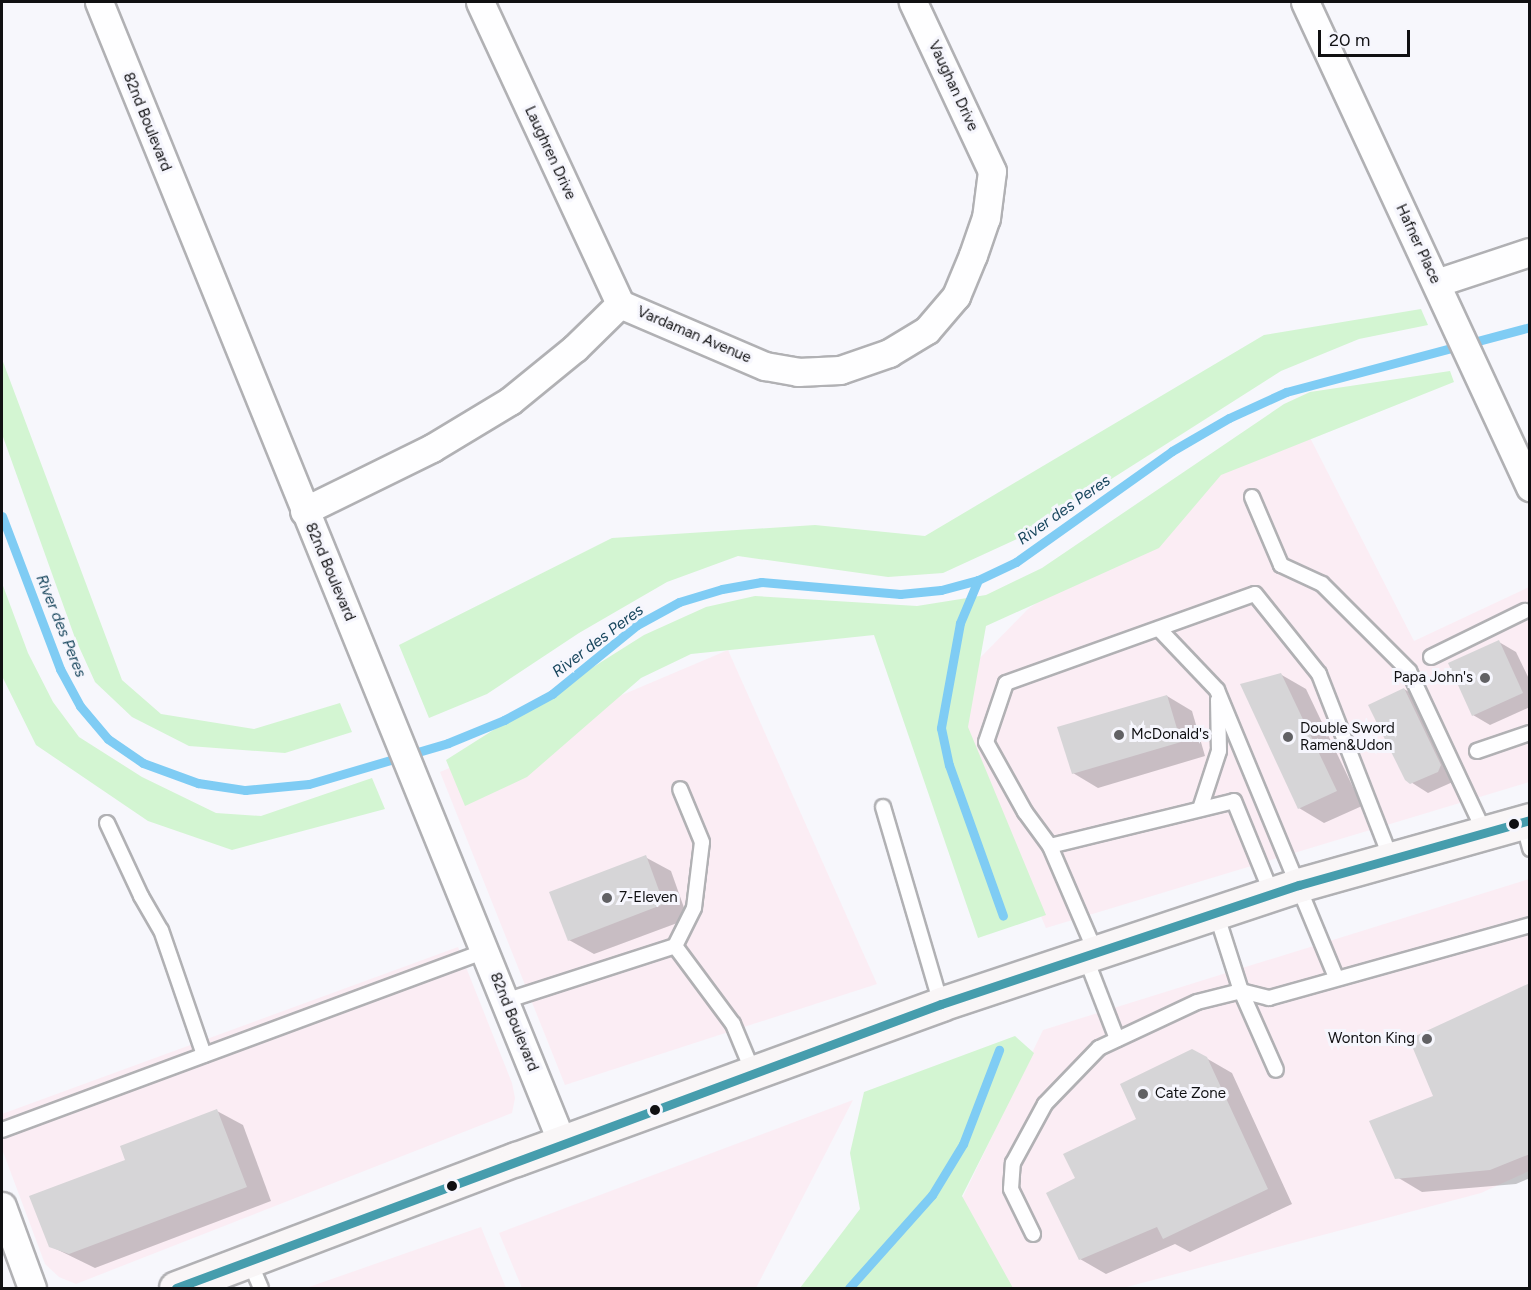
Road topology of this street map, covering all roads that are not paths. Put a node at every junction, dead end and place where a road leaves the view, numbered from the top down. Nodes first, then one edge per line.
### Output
1 (99, 2) edge
2 (480, 2) edge
3 (913, 2) edge
4 (1305, 2) edge
5 (992, 171) joint
6 (1530, 252) edge
7 (1440, 293) junction
8 (620, 304) junction
9 (1530, 486) edge
10 (1251, 496) dead end
11 (304, 511) junction
12 (1528, 613) edge
13 (1159, 629) junction
14 (1431, 657) dead end
15 (1217, 690) junction
16 (1530, 733) edge
17 (1477, 751) dead end
18 (680, 789) dead end
19 (883, 807) dead end
20 (1200, 809) junction
21 (107, 823) dead end
22 (1527, 830) edge
23 (1485, 833) junction
24 (1050, 846) junction
25 (1391, 859) junction
26 (1286, 890) junction
27 (1216, 913) junction
28 (1530, 925) edge
29 (675, 946) junction
30 (485, 951) junction
31 (1090, 955) junction
32 (1336, 978) junction
33 (1241, 992) junction
34 (505, 1001) junction
35 (941, 1004) junction
36 (1117, 1040) junction
37 (204, 1055) junction
38 (1276, 1070) dead end
39 (753, 1073) junction
40 (2, 1130) edge
41 (562, 1143) junction
42 (2, 1206) edge
43 (1033, 1234) dead end
44 (255, 1274) edge
45 (32, 1288) edge
46 (176, 1288) edge

1 - 11 street, 82nd Boulevard
2 - 8 street, Laughren Drive
3 - 5 street, Vaughan Drive
4 - 7 street, Hafner Place
5 - 8 street, Vardaman Avenue
6 - 7 street
7 - 9 street, Hafner Place
8 - 11 street, Vardaman Avenue
10 - 23 lane
11 - 30 street, 82nd Boulevard
12 - 14 lane
13 - 15 lane
13 - 24 lane
13 - 25 lane
15 - 20 lane
15 - 26 lane
16 - 17 lane
18 - 29 lane
19 - 35 lane
20 - 24 lane
20 - 26 lane
21 - 37 lane
22 - 23 main road
23 - 25 main road
24 - 31 lane
25 - 26 main road
26 - 27 main road
26 - 32 lane
27 - 31 main road
27 - 33 lane
28 - 32 lane
29 - 34 lane
29 - 39 lane
30 - 34 street, 82nd Boulevard
30 - 37 lane
31 - 35 main road
31 - 36 lane
32 - 33 lane
33 - 36 lane
33 - 38 lane
34 - 41 street, 82nd Boulevard
35 - 39 main road
36 - 43 lane
37 - 40 lane
39 - 41 main road
41 - 44 main road
42 - 45 street
44 - 46 main road

